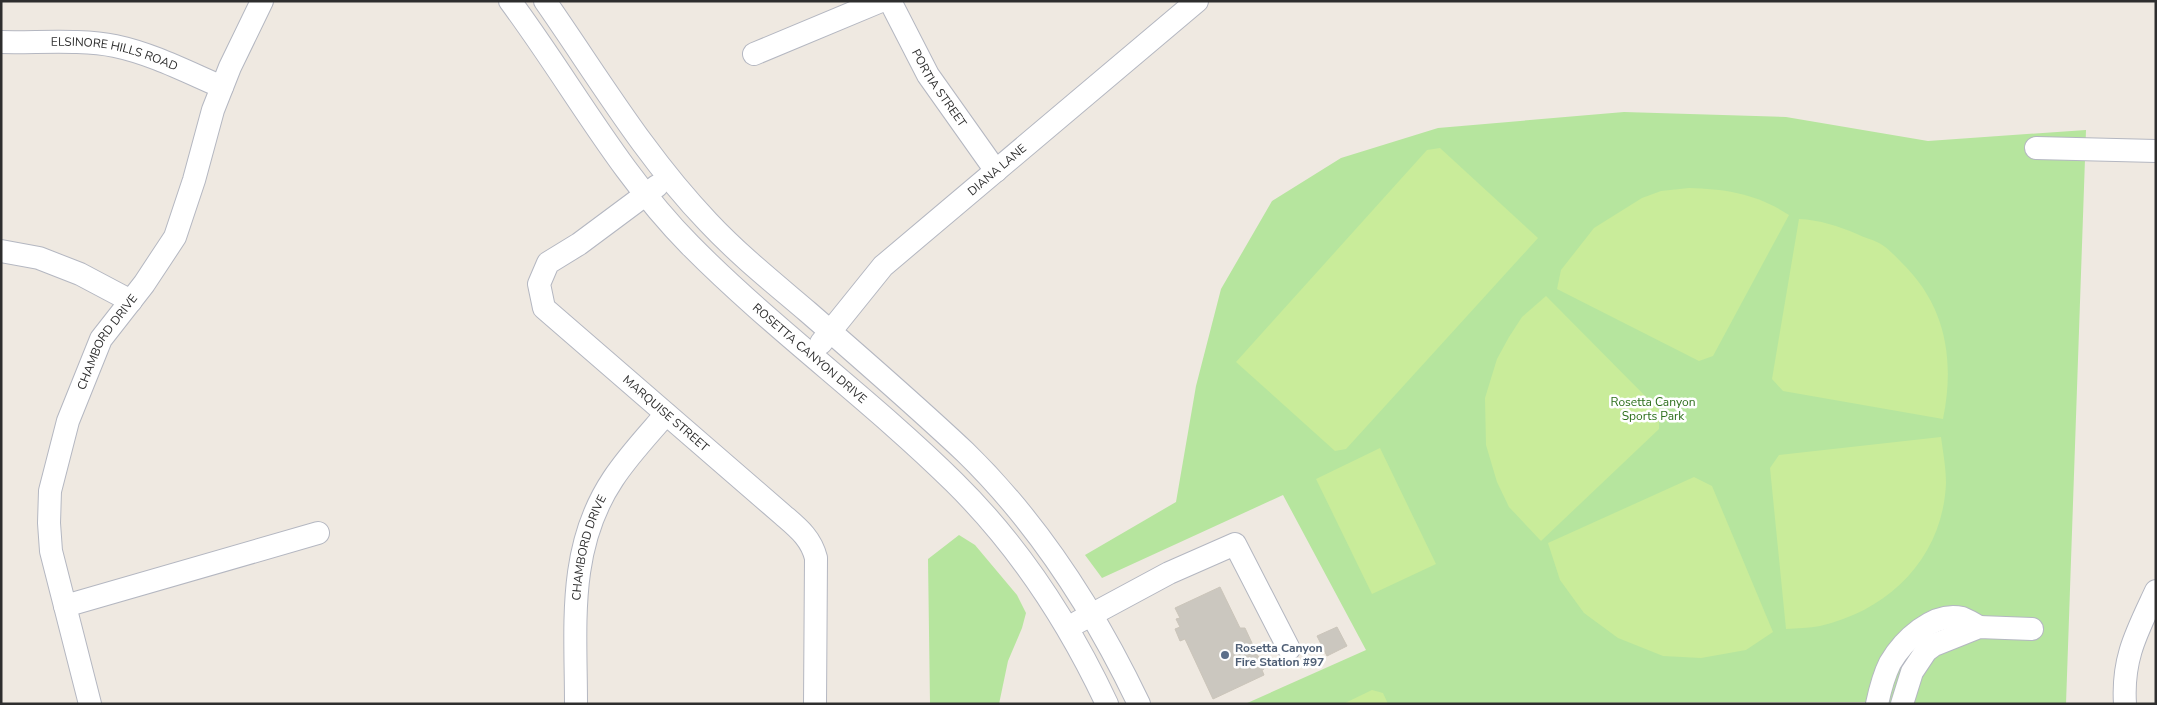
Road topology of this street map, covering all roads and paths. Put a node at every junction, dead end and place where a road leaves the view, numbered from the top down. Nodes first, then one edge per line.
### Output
1 (262, 1) edge
2 (510, 1) edge
3 (546, 1) edge
4 (881, 1) edge
5 (890, 1) edge
6 (1192, 3) edge
7 (1, 42) edge
8 (754, 54) dead end
9 (222, 87) junction
10 (2036, 148) dead end
11 (2156, 151) edge
12 (996, 171) junction
13 (668, 178) junction
14 (646, 194) junction
15 (1, 251) edge
16 (131, 301) junction
17 (831, 332) junction
18 (812, 354) junction
19 (666, 414) junction
20 (318, 533) dead end
21 (2156, 592) edge
22 (65, 606) junction
23 (1091, 614) junction
24 (1979, 627) junction
25 (1066, 629) junction
26 (2032, 629) dead end
27 (1289, 649) dead end
28 (90, 704) edge
29 (576, 704) edge
30 (815, 704) edge
31 (1107, 704) edge
32 (1138, 704) edge
33 (1876, 704) edge
34 (1902, 704) edge
35 (2125, 704) edge

1 - 9 street, CHAMBORD DRIVE
2 - 14 street, ROSETTA CANYON DRIVE
3 - 13 street
4 - 8 street
5 - 12 street, PORTIA STREET
6 - 12 street, DIANA LANE
7 - 9 street, ELSINORE HILLS ROAD
9 - 16 street, CHAMBORD DRIVE
10 - 11 street
12 - 17 street, DIANA LANE
13 - 14 street, MARQUISE STREET
13 - 17 street
14 - 18 street, ROSETTA CANYON DRIVE
14 - 19 street, MARQUISE STREET
15 - 16 street
16 - 22 street, CHAMBORD DRIVE
17 - 18 street, DIANA LANE
17 - 23 street
18 - 25 street, ROSETTA CANYON DRIVE
19 - 29 street, CHAMBORD DRIVE
19 - 30 street, MARQUISE STREET
20 - 22 street
21 - 35 street
22 - 28 street, CHAMBORD DRIVE
23 - 25 street
23 - 27 street
23 - 32 street
24 - 26 street
24 - 33 street
24 - 34 street
25 - 31 street, ROSETTA CANYON DRIVE

